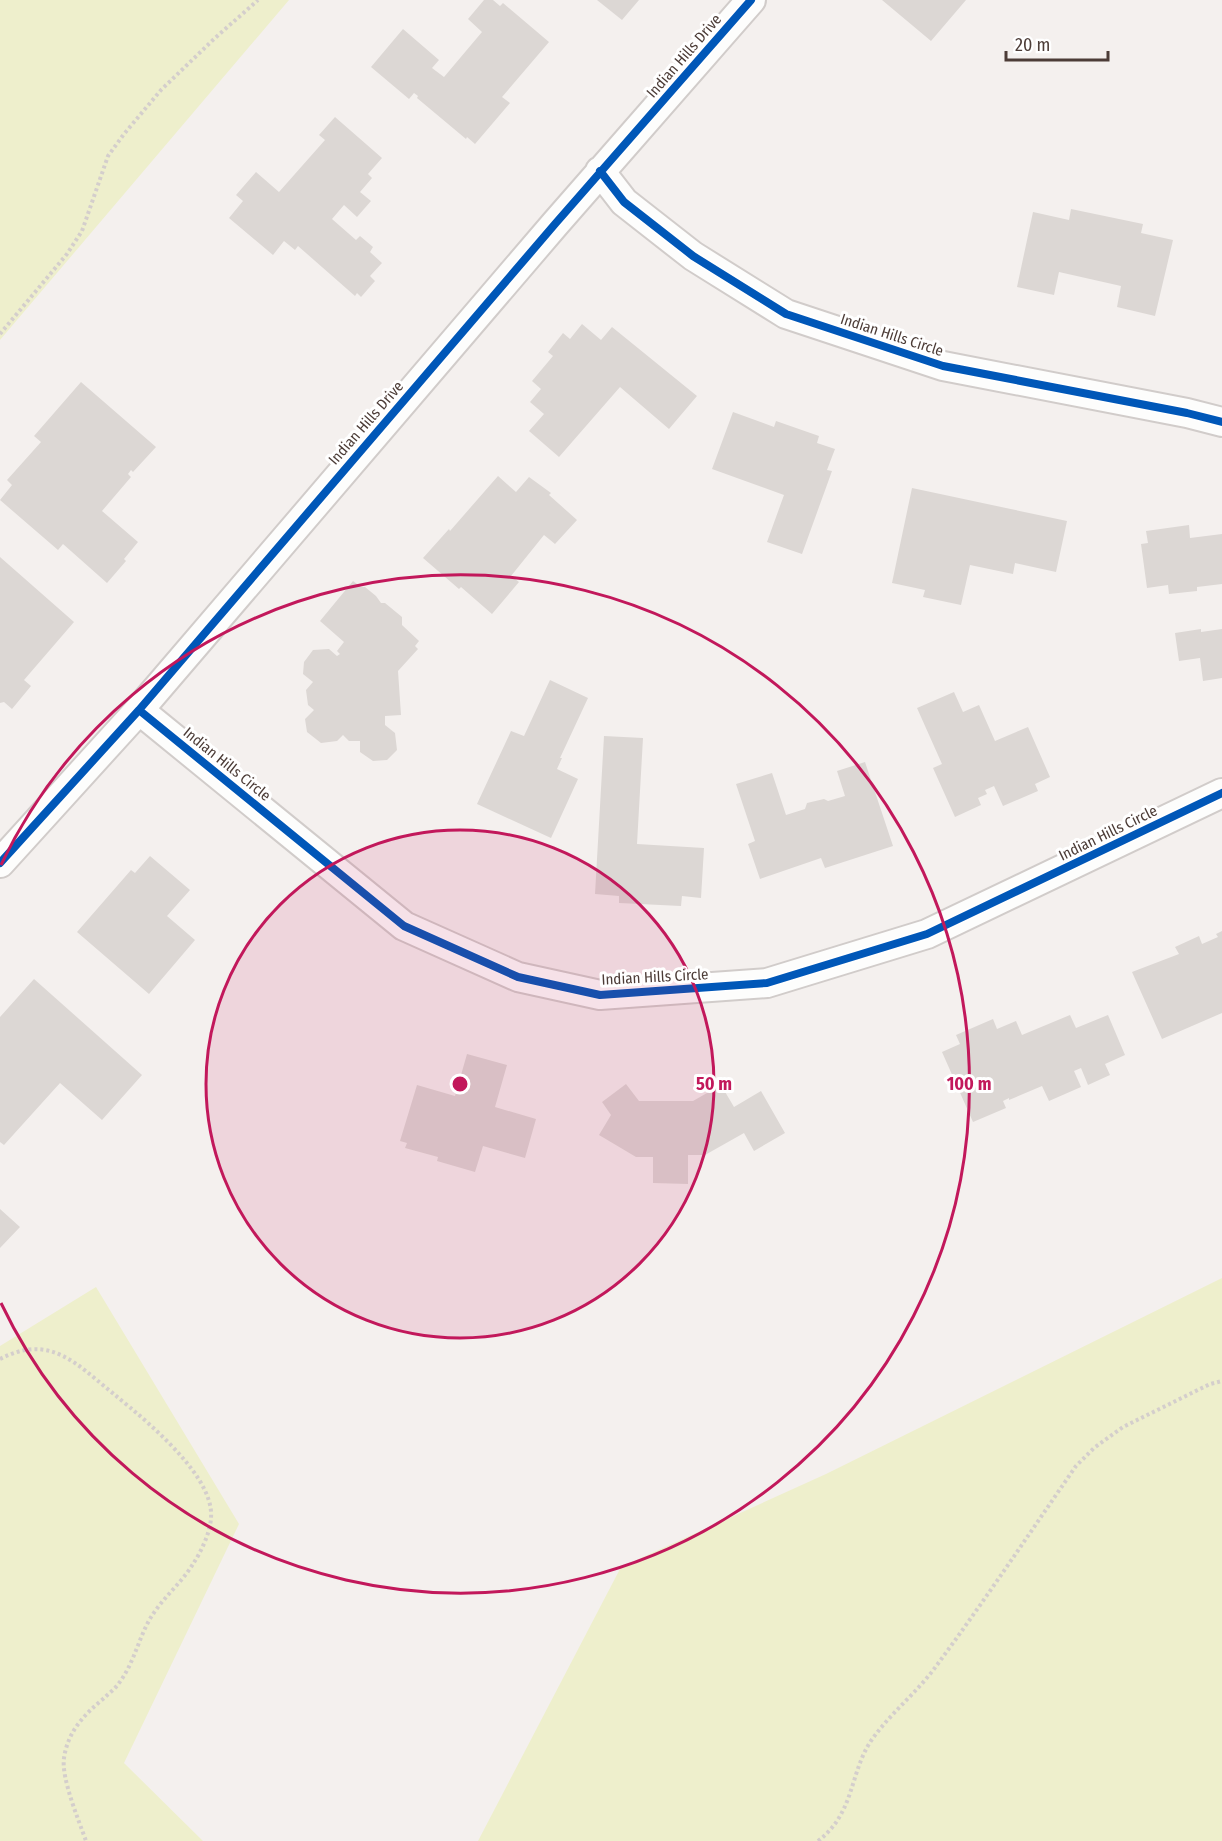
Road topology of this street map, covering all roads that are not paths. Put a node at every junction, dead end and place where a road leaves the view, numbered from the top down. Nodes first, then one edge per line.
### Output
1 (751, 0) edge
2 (600, 171) junction
3 (1222, 422) edge
4 (139, 710) junction
5 (1222, 793) edge
6 (0, 863) edge

1 - 2 street, Indian Hills Drive
2 - 3 street, Indian Hills Circle
2 - 4 street, Indian Hills Drive
4 - 5 street, Indian Hills Circle
4 - 6 street, Indian Hills Drive

